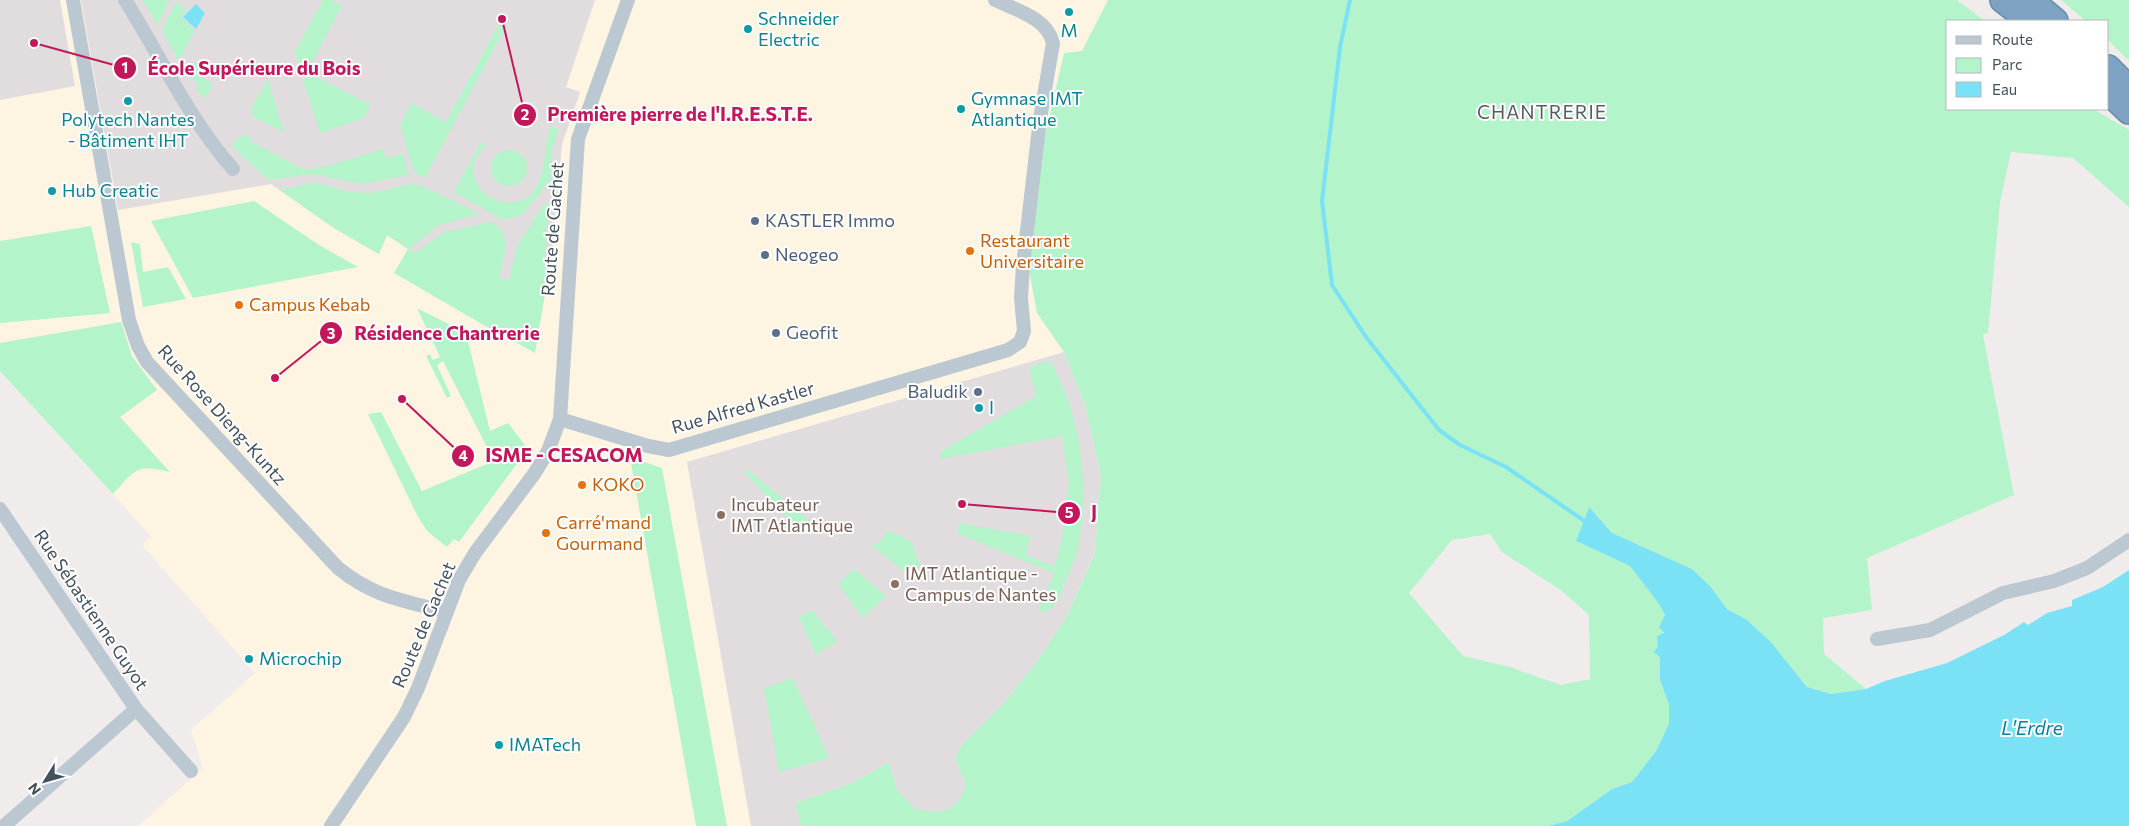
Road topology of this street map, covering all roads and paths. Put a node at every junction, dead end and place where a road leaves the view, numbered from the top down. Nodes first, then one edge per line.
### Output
1 (73, 0) edge
2 (125, 0) edge
3 (628, 0) edge
4 (995, 0) edge
5 (2003, 0) edge
6 (2030, 0) edge
7 (2029, 20) edge
8 (2054, 20) edge
9 (2109, 69) edge
10 (2129, 89) edge
11 (2109, 92) edge
12 (2129, 111) edge
13 (233, 169) dead end
14 (560, 419) junction
15 (0, 510) edge
16 (2129, 540) edge
17 (447, 612) junction
18 (1877, 639) dead end
19 (136, 709) junction
20 (191, 771) dead end
21 (4, 826) edge
22 (331, 826) edge

1 - 17 street, Rue Rose Dieng-Kuntz
2 - 13 street
3 - 14 street, Route de Gachet
4 - 14 street, Rue Alfred Kastler
5 - 7 highway
6 - 8 highway
9 - 10 highway
11 - 12 highway
14 - 17 street, Route de Gachet
15 - 19 street, Rue Sébastienne Guyot
16 - 18 street
17 - 22 street, Route de Gachet
19 - 20 street
19 - 21 street, Rue Sébastienne Guyot

